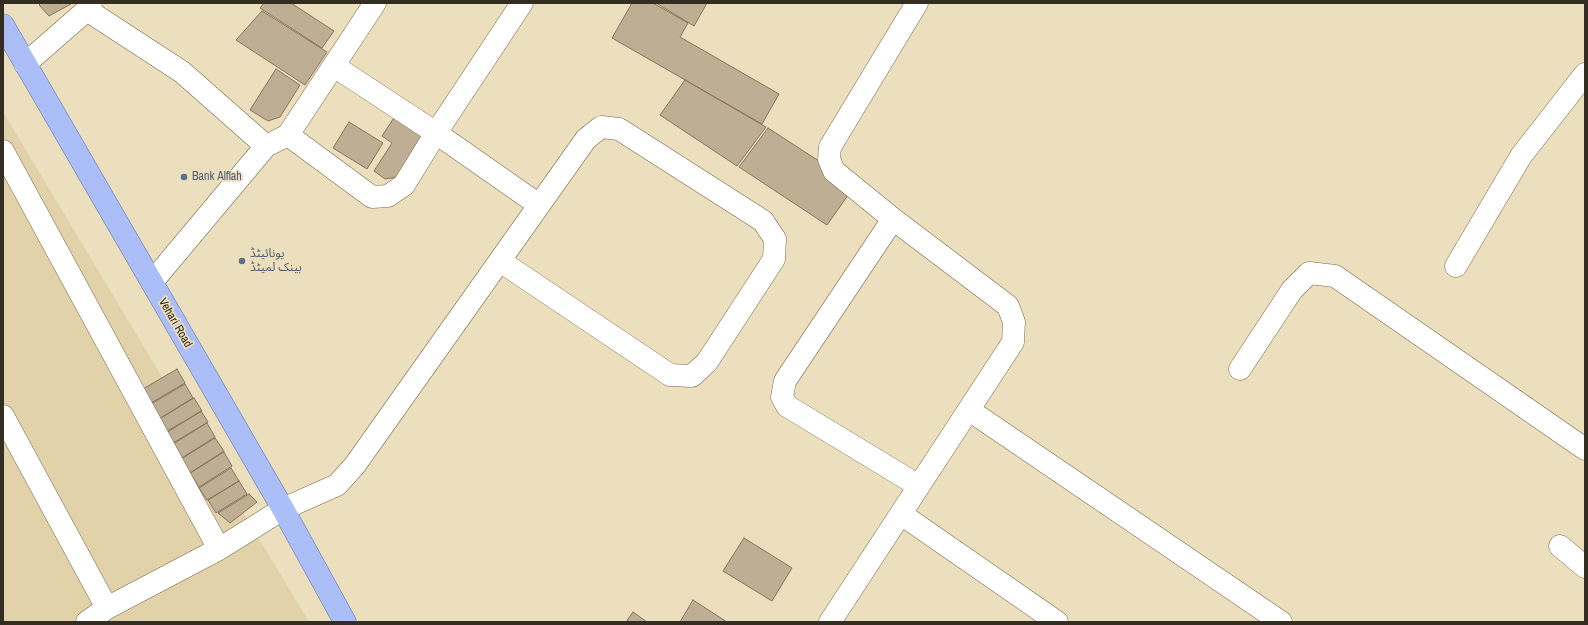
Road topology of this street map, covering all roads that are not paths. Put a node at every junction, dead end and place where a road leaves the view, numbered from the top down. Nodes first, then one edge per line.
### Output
1 (375, 3) edge
2 (522, 3) edge
3 (917, 3) edge
4 (89, 6) edge
5 (3, 25) edge
6 (25, 64) junction
7 (334, 66) junction
8 (1585, 74) edge
9 (436, 133) junction
10 (288, 135) junction
11 (266, 146) junction
12 (3, 151) edge
13 (539, 205) junction
14 (893, 220) junction
15 (500, 261) junction
16 (1456, 266) dead end
17 (152, 282) junction
18 (1240, 369) dead end
19 (969, 410) junction
20 (3, 416) edge
21 (1585, 449) edge
22 (919, 486) junction
23 (283, 509) junction
24 (901, 514) junction
25 (1560, 546) dead end
26 (219, 549) junction
27 (1585, 567) edge
28 (107, 608) junction
29 (87, 622) edge
30 (345, 622) edge
31 (830, 622) edge
32 (1057, 622) edge
33 (1281, 622) edge

1 - 7 street
2 - 9 street
3 - 14 street
4 - 6 street
4 - 11 street
5 - 6 main road, Vehari Road
6 - 17 main road, Vehari Road
7 - 9 street
7 - 10 street
8 - 16 street
9 - 10 street
9 - 13 street
10 - 11 street
11 - 17 street
12 - 26 street
13 - 15 street
13 - 15 street
14 - 19 street
14 - 22 street
15 - 23 street
17 - 23 main road, Vehari Road
18 - 21 street
19 - 22 street
19 - 33 street
20 - 28 street
22 - 24 street
23 - 26 street
23 - 30 main road, Vehari Road
24 - 31 street
24 - 32 street
25 - 27 street
26 - 28 street
28 - 29 street

